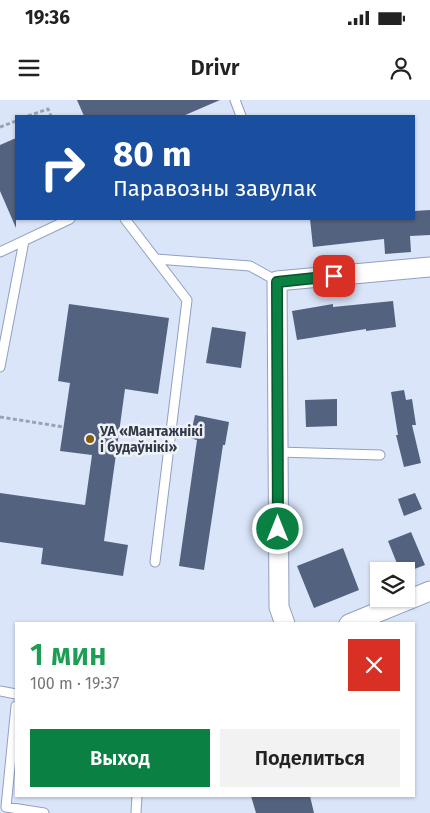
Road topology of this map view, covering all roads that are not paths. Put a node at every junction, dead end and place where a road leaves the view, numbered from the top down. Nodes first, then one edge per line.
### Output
1 (235, 100) edge
2 (241, 115) edge
3 (68, 220) edge
4 (126, 220) edge
5 (24, 241) junction
6 (0, 252) edge
7 (156, 259) junction
8 (430, 268) edge
9 (277, 282) junction
10 (0, 367) edge
11 (278, 452) junction
12 (380, 456) dead end
13 (155, 562) dead end
14 (430, 591) edge
15 (284, 622) edge
16 (354, 622) edge
17 (0, 691) edge
18 (15, 694) edge
19 (15, 716) edge
20 (138, 797) edge
21 (44, 813) edge
22 (136, 813) edge

1 - 2 lane
3 - 5 lane
4 - 7 lane
5 - 6 lane
5 - 10 lane
7 - 9 lane
7 - 13 lane
8 - 9 street
9 - 11 street
11 - 12 lane
11 - 15 street
14 - 16 street
17 - 18 lane
19 - 21 lane
20 - 22 lane

